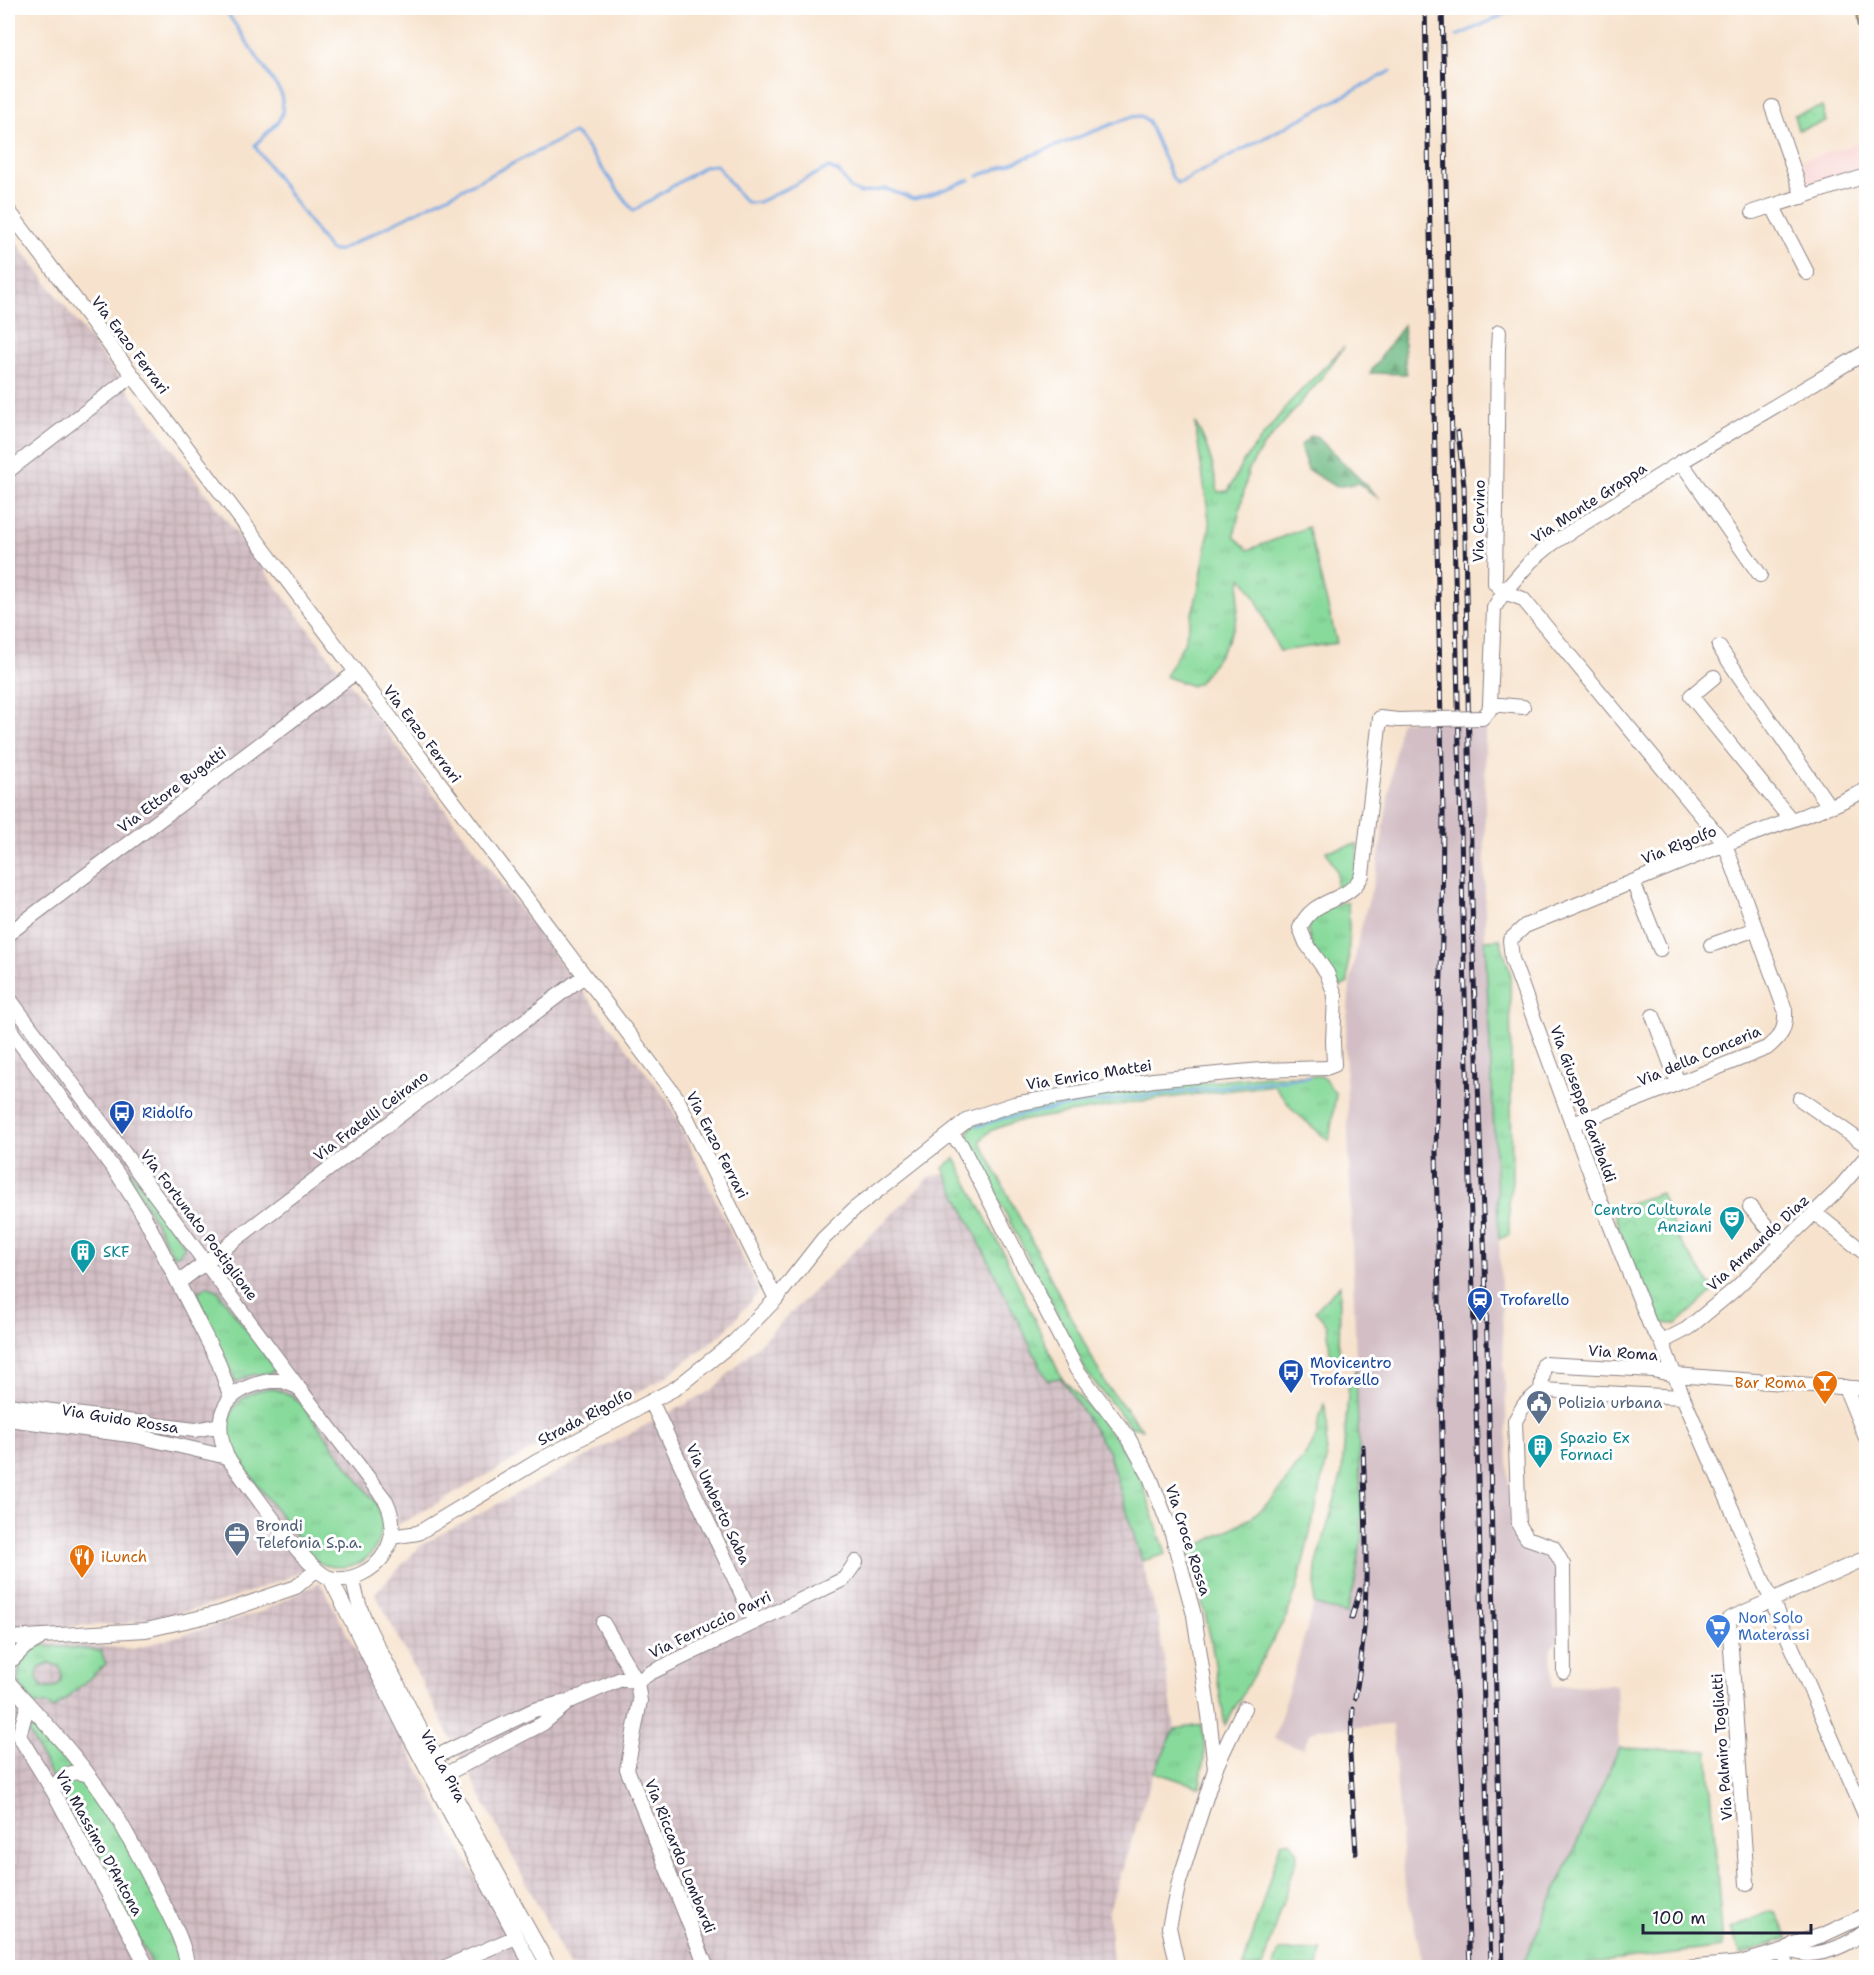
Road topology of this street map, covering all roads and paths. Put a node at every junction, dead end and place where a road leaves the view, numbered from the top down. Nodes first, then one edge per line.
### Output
1 (1865, 8) edge
2 (1866, 22) edge
3 (1772, 107) dead end
4 (1866, 176) edge
5 (1803, 197) junction
6 (1773, 207) junction
7 (8, 210) edge
8 (1753, 212) dead end
9 (1807, 273) dead end
10 (1500, 332) dead end
11 (1866, 352) edge
12 (132, 376) junction
13 (1681, 462) junction
14 (8, 471) edge
15 (1760, 575) dead end
16 (1504, 592) junction
17 (1719, 647) dead end
18 (356, 672) junction
19 (1714, 677) dead end
20 (1490, 704) junction
21 (1523, 706) dead end
22 (1866, 790) edge
23 (1829, 806) junction
24 (1791, 820) junction
25 (1725, 844) junction
26 (1633, 882) junction
27 (1756, 929) junction
28 (8, 934) edge
29 (1510, 940) joint
30 (1711, 945) dead end
31 (1660, 949) dead end
32 (584, 976) junction
33 (8, 997) edge
34 (1653, 1016) dead end
35 (8, 1027) edge
36 (1678, 1083) junction
37 (1800, 1099) dead end
38 (1572, 1124) junction
39 (951, 1134) junction
40 (115, 1141) junction
41 (1866, 1145) edge
42 (102, 1152) junction
43 (1866, 1157) edge
44 (1750, 1208) dead end
45 (1815, 1213) junction
46 (1782, 1244) junction
47 (1866, 1254) edge
48 (206, 1262) junction
49 (178, 1283) junction
50 (776, 1299) junction
51 (1662, 1342) junction
52 (1676, 1376) junction
53 (298, 1387) junction
54 (1845, 1387) junction
55 (1866, 1389) edge
56 (1541, 1390) junction
57 (1683, 1397) junction
58 (231, 1398) junction
59 (651, 1401) junction
60 (8, 1405) edge
61 (8, 1419) edge
62 (220, 1425) junction
63 (1866, 1438) edge
64 (227, 1456) junction
65 (391, 1537) junction
66 (1866, 1558) edge
67 (856, 1562) dead end
68 (316, 1570) junction
69 (353, 1577) junction
70 (330, 1578) junction
71 (1771, 1600) junction
72 (755, 1622) junction
73 (603, 1623) dead end
74 (50, 1636) junction
75 (8, 1640) edge
76 (10, 1663) edge
77 (1564, 1672) dead end
78 (8, 1680) edge
79 (637, 1682) junction
80 (570, 1701) junction
81 (28, 1704) junction
82 (1244, 1708) dead end
83 (499, 1726) junction
84 (13, 1737) edge
85 (507, 1742) junction
86 (435, 1757) junction
87 (1215, 1769) junction
88 (444, 1774) junction
89 (88, 1775) junction
90 (53, 1791) junction
91 (1866, 1817) edge
92 (1747, 1884) dead end
93 (1866, 1915) edge
94 (1866, 1931) edge
95 (516, 1937) junction
96 (1785, 1950) junction
97 (1699, 1967) edge
98 (148, 1968) edge
99 (188, 1968) edge
100 (443, 1968) edge
101 (533, 1968) edge
102 (550, 1968) edge
103 (707, 1968) edge
104 (1178, 1968) edge
105 (1686, 1968) edge
106 (1786, 1968) edge

1 - 2 main road
3 - 5 street
4 - 5 street
5 - 6 street
6 - 8 street
6 - 9 street
7 - 12 street, Via Enzo Ferrari
10 - 16 street, Via Cervino
11 - 13 street, Via Monte Grappa
12 - 14 street
12 - 18 street, Via Enzo Ferrari
13 - 15 street
13 - 16 street, Via Monte Grappa
16 - 20 street
16 - 25 street
17 - 23 street
18 - 28 street, Via Ettore Bugatti
18 - 32 street, Via Enzo Ferrari
19 - 24 street
20 - 21 street
20 - 39 street, Via Enrico Mattei, bridge
22 - 23 street, Via Rigolfo
23 - 24 street, Via Rigolfo
24 - 25 street, Via Rigolfo
25 - 26 street, Via Rigolfo
25 - 27 street, Via della Conceria
26 - 29 street, Via Rigolfo
26 - 31 street
27 - 30 street
27 - 36 street, Via della Conceria
29 - 38 street, Via Giuseppe Garibaldi
32 - 48 street, Via Fratelli Ceirano
32 - 50 street, Via Enzo Ferrari
33 - 40 street, Via Fortunato Postiglione
34 - 36 street
35 - 42 street
36 - 38 street, Via della Conceria
37 - 41 street
38 - 51 street, Via Giuseppe Garibaldi
39 - 50 street, Via Enrico Mattei
39 - 87 street, Via Croce Rossa
40 - 42 street
40 - 48 street, Via Fortunato Postiglione
42 - 49 street
43 - 45 street, Via Armando Diaz
44 - 46 street
45 - 46 street, Via Armando Diaz
45 - 47 street
46 - 51 street, Via Armando Diaz
48 - 49 street, Via Fratelli Ceirano
48 - 53 street, Via Fortunato Postiglione
49 - 58 street
50 - 59 street, Strada Rigolfo
51 - 52 street
52 - 54 street, Via Roma
52 - 56 street, Via Roma
52 - 57 street
53 - 58 street
53 - 65 street, Via Fortunato Postiglione
54 - 55 street, Via Roma
54 - 63 street
56 - 57 street
56 - 77 street
57 - 71 street
58 - 62 street
59 - 65 street, Strada Rigolfo
59 - 72 street, Via Umberto Saba
60 - 62 street, Via Guido Rossa
61 - 64 street, Via Guido Rossa
62 - 64 street
64 - 68 street
65 - 69 street
66 - 71 street
67 - 72 street, Via Ferruccio Parri
68 - 70 street
68 - 74 street
69 - 70 street
69 - 86 street, Via La Pira
70 - 95 street, Via La Pira
71 - 91 street
71 - 92 street, Via Palmiro Togliatti
72 - 79 street, Via Ferruccio Parri
73 - 79 street, Via Riccardo Lombardi
74 - 75 street
74 - 76 street
75 - 76 street
78 - 81 street, Via Massimo D'Antona
79 - 80 street, Via Ferruccio Parri
79 - 103 street, Via Riccardo Lombardi
80 - 83 street
80 - 85 street
81 - 84 street, Via Massimo D'Antona
81 - 89 street, Via Massimo D'Antona
82 - 87 street
83 - 85 street
83 - 86 street
84 - 90 street, Via Massimo D'Antona
85 - 88 street
86 - 88 street, Via La Pira
87 - 104 street, Via Croce Rossa
88 - 102 street, Via La Pira
89 - 90 street
89 - 99 street, Via Massimo D'Antona
90 - 98 street, Via Massimo D'Antona
93 - 96 street
94 - 96 street
95 - 100 street
95 - 101 street, Via La Pira
96 - 97 street
96 - 106 street
97 - 105 street

